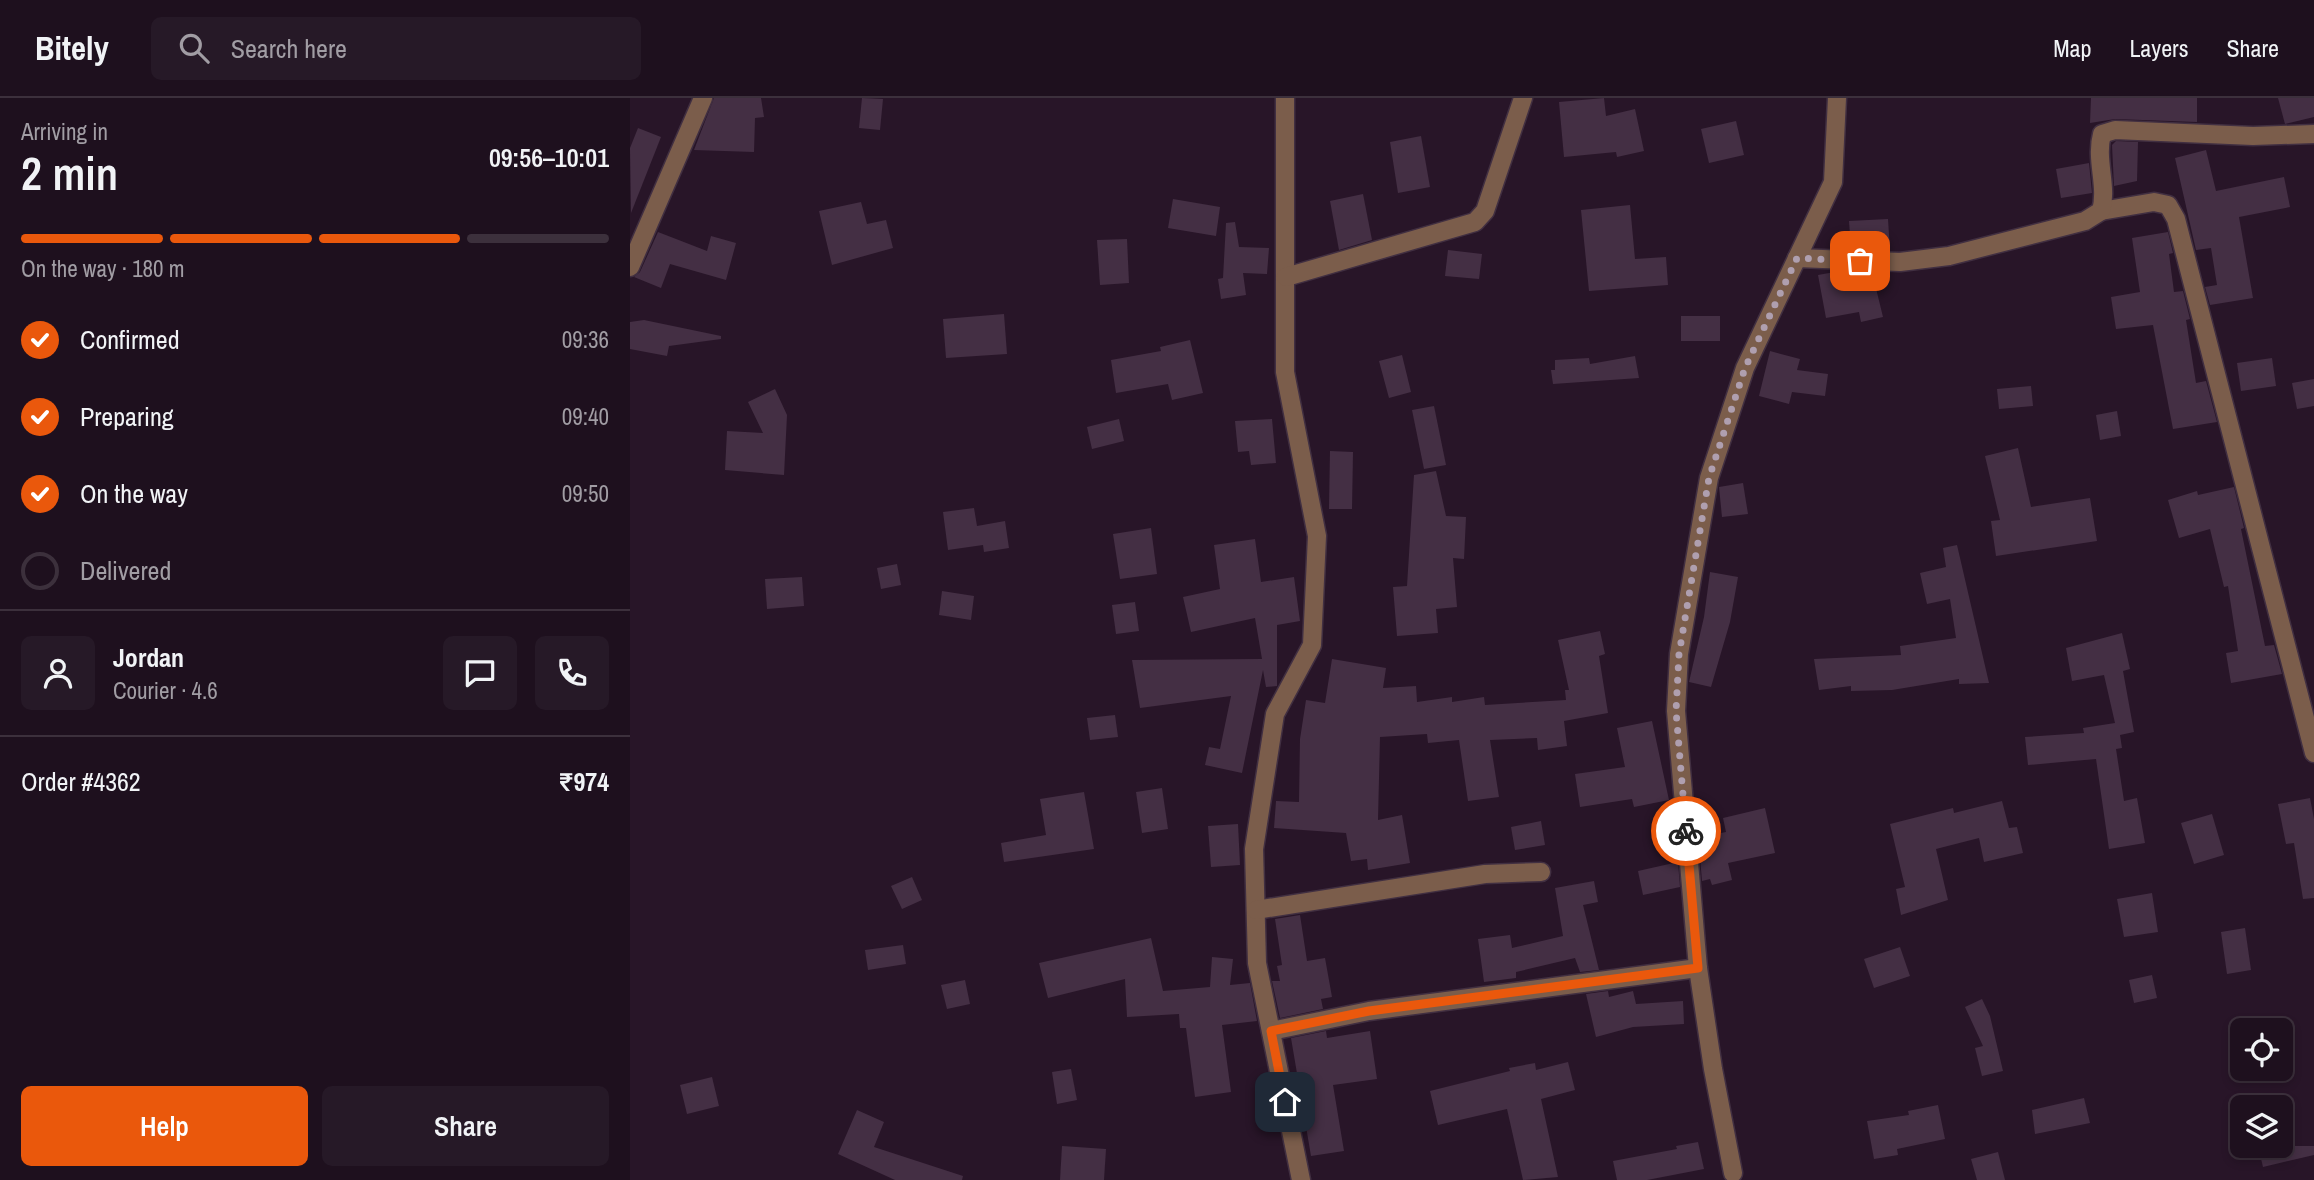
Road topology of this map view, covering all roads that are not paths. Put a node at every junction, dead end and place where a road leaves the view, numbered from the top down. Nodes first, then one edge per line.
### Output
1 (703, 98) edge
2 (1285, 98) edge
3 (1523, 98) edge
4 (1837, 98) edge
5 (2314, 134) edge
6 (2101, 211) junction
7 (1797, 258) junction
8 (630, 267) edge
9 (1286, 277) junction
10 (2314, 753) edge
11 (1541, 872) dead end
12 (1256, 910) junction
13 (1698, 968) junction
14 (1271, 1031) junction
15 (1733, 1173) dead end
16 (1301, 1180) edge

1 - 8 street
2 - 9 street
3 - 9 street
4 - 7 street
5 - 6 street
6 - 7 street
6 - 10 street
7 - 13 street
9 - 12 street
11 - 12 street
12 - 14 street
13 - 14 street
13 - 15 street
14 - 16 street

